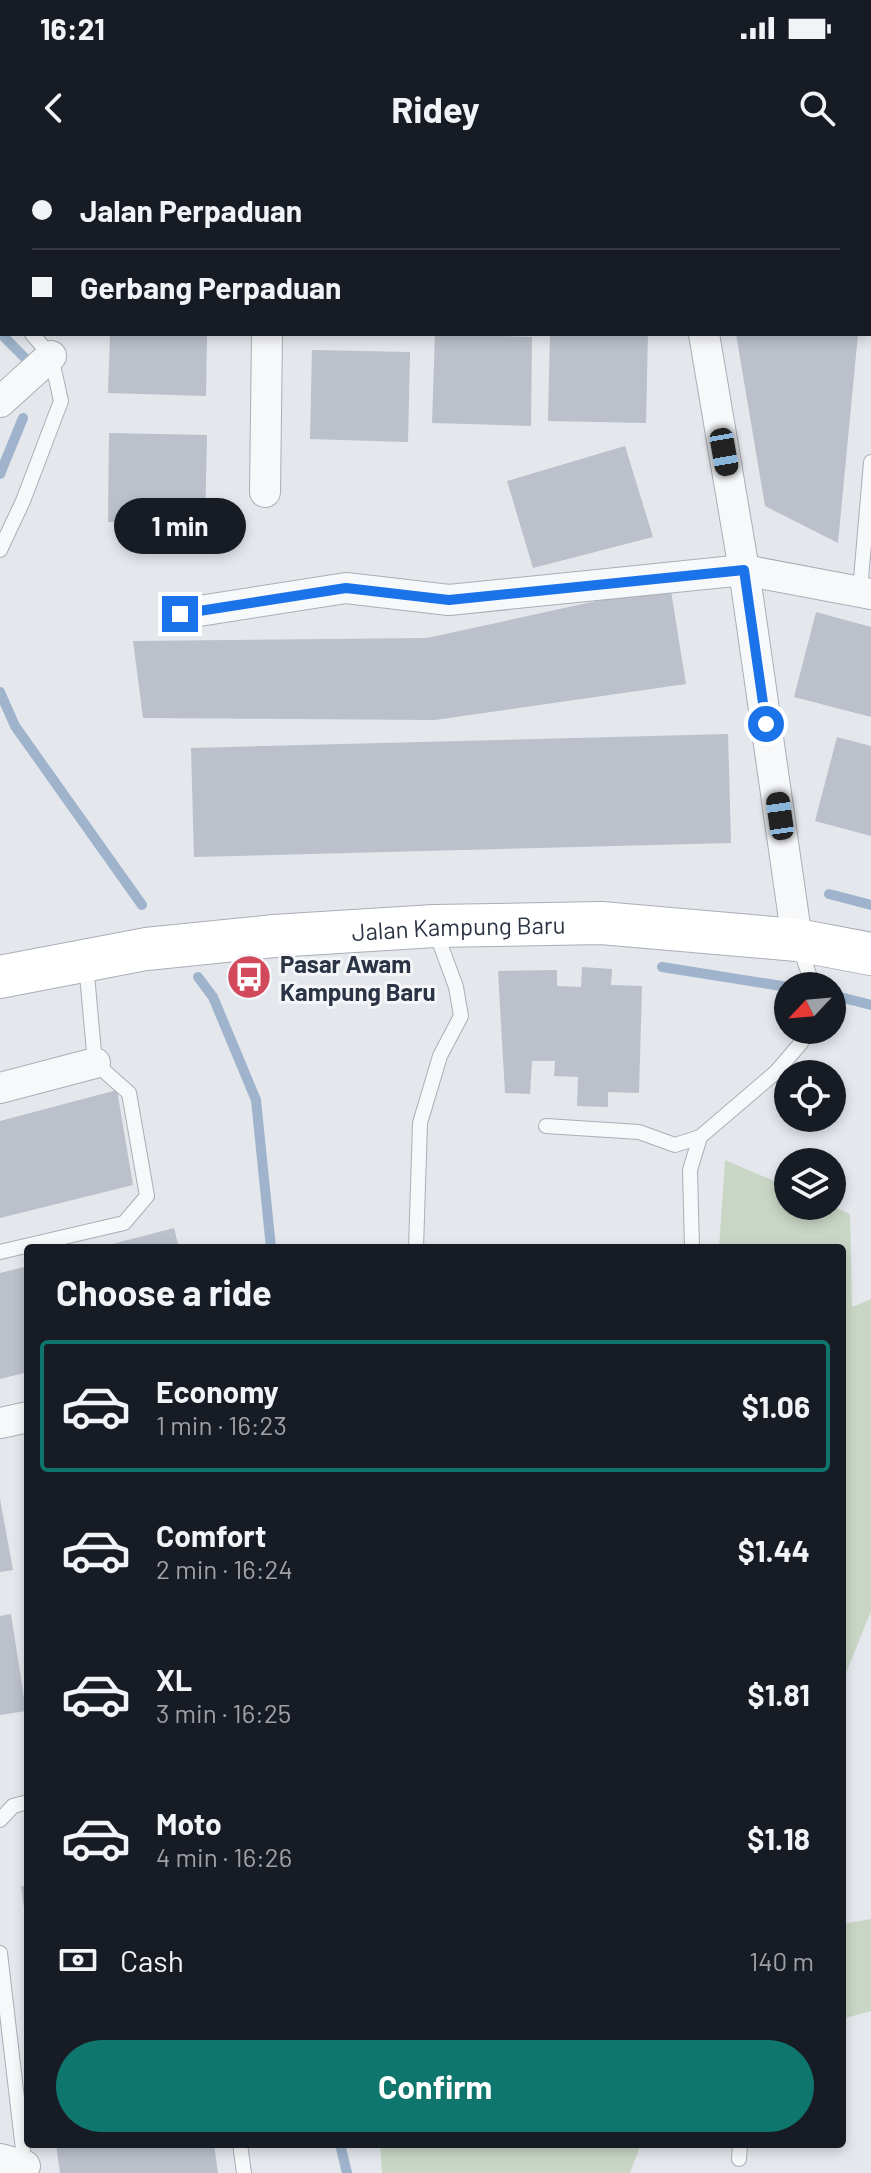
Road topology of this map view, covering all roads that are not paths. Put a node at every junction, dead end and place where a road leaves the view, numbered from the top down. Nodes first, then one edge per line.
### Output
1 (267, 336) edge
2 (704, 336) edge
3 (41, 345) edge
4 (0, 402) edge
5 (871, 462) edge
6 (265, 492) dead end
7 (0, 550) edge
8 (744, 570) junction
9 (865, 593) edge
10 (180, 614) dead end
11 (434, 926) junction
12 (797, 940) junction
13 (871, 954) edge
14 (85, 959) junction
15 (808, 972) edge
16 (0, 977) edge
17 (800, 1044) edge
18 (95, 1063) junction
19 (0, 1088) edge
20 (546, 1126) dead end
21 (700, 1137) junction
22 (34, 1244) edge
23 (416, 1244) edge
24 (692, 1244) edge
25 (24, 1246) edge
26 (0, 1252) edge
27 (24, 1418) edge
28 (0, 1423) edge
29 (24, 1803) edge
30 (0, 1820) edge
31 (0, 1953) edge
32 (241, 2148) edge
33 (17, 2166) edge
34 (244, 2173) edge

1 - 6 street
2 - 8 street
3 - 4 street
3 - 7 lane
5 - 9 lane
8 - 9 street
8 - 10 street
8 - 12 street
11 - 12 main road, Jalan Kampung Baru
11 - 14 main road, Jalan Kampung Baru
11 - 23 lane
12 - 13 main road, Jalan Kampung Baru
12 - 15 lane
14 - 16 main road, Jalan Kampung Baru
14 - 18 lane
17 - 21 lane
18 - 19 street
18 - 22 lane
20 - 21 lane
21 - 24 lane
25 - 26 lane
27 - 28 street
29 - 30 lane
31 - 33 lane
32 - 34 lane

